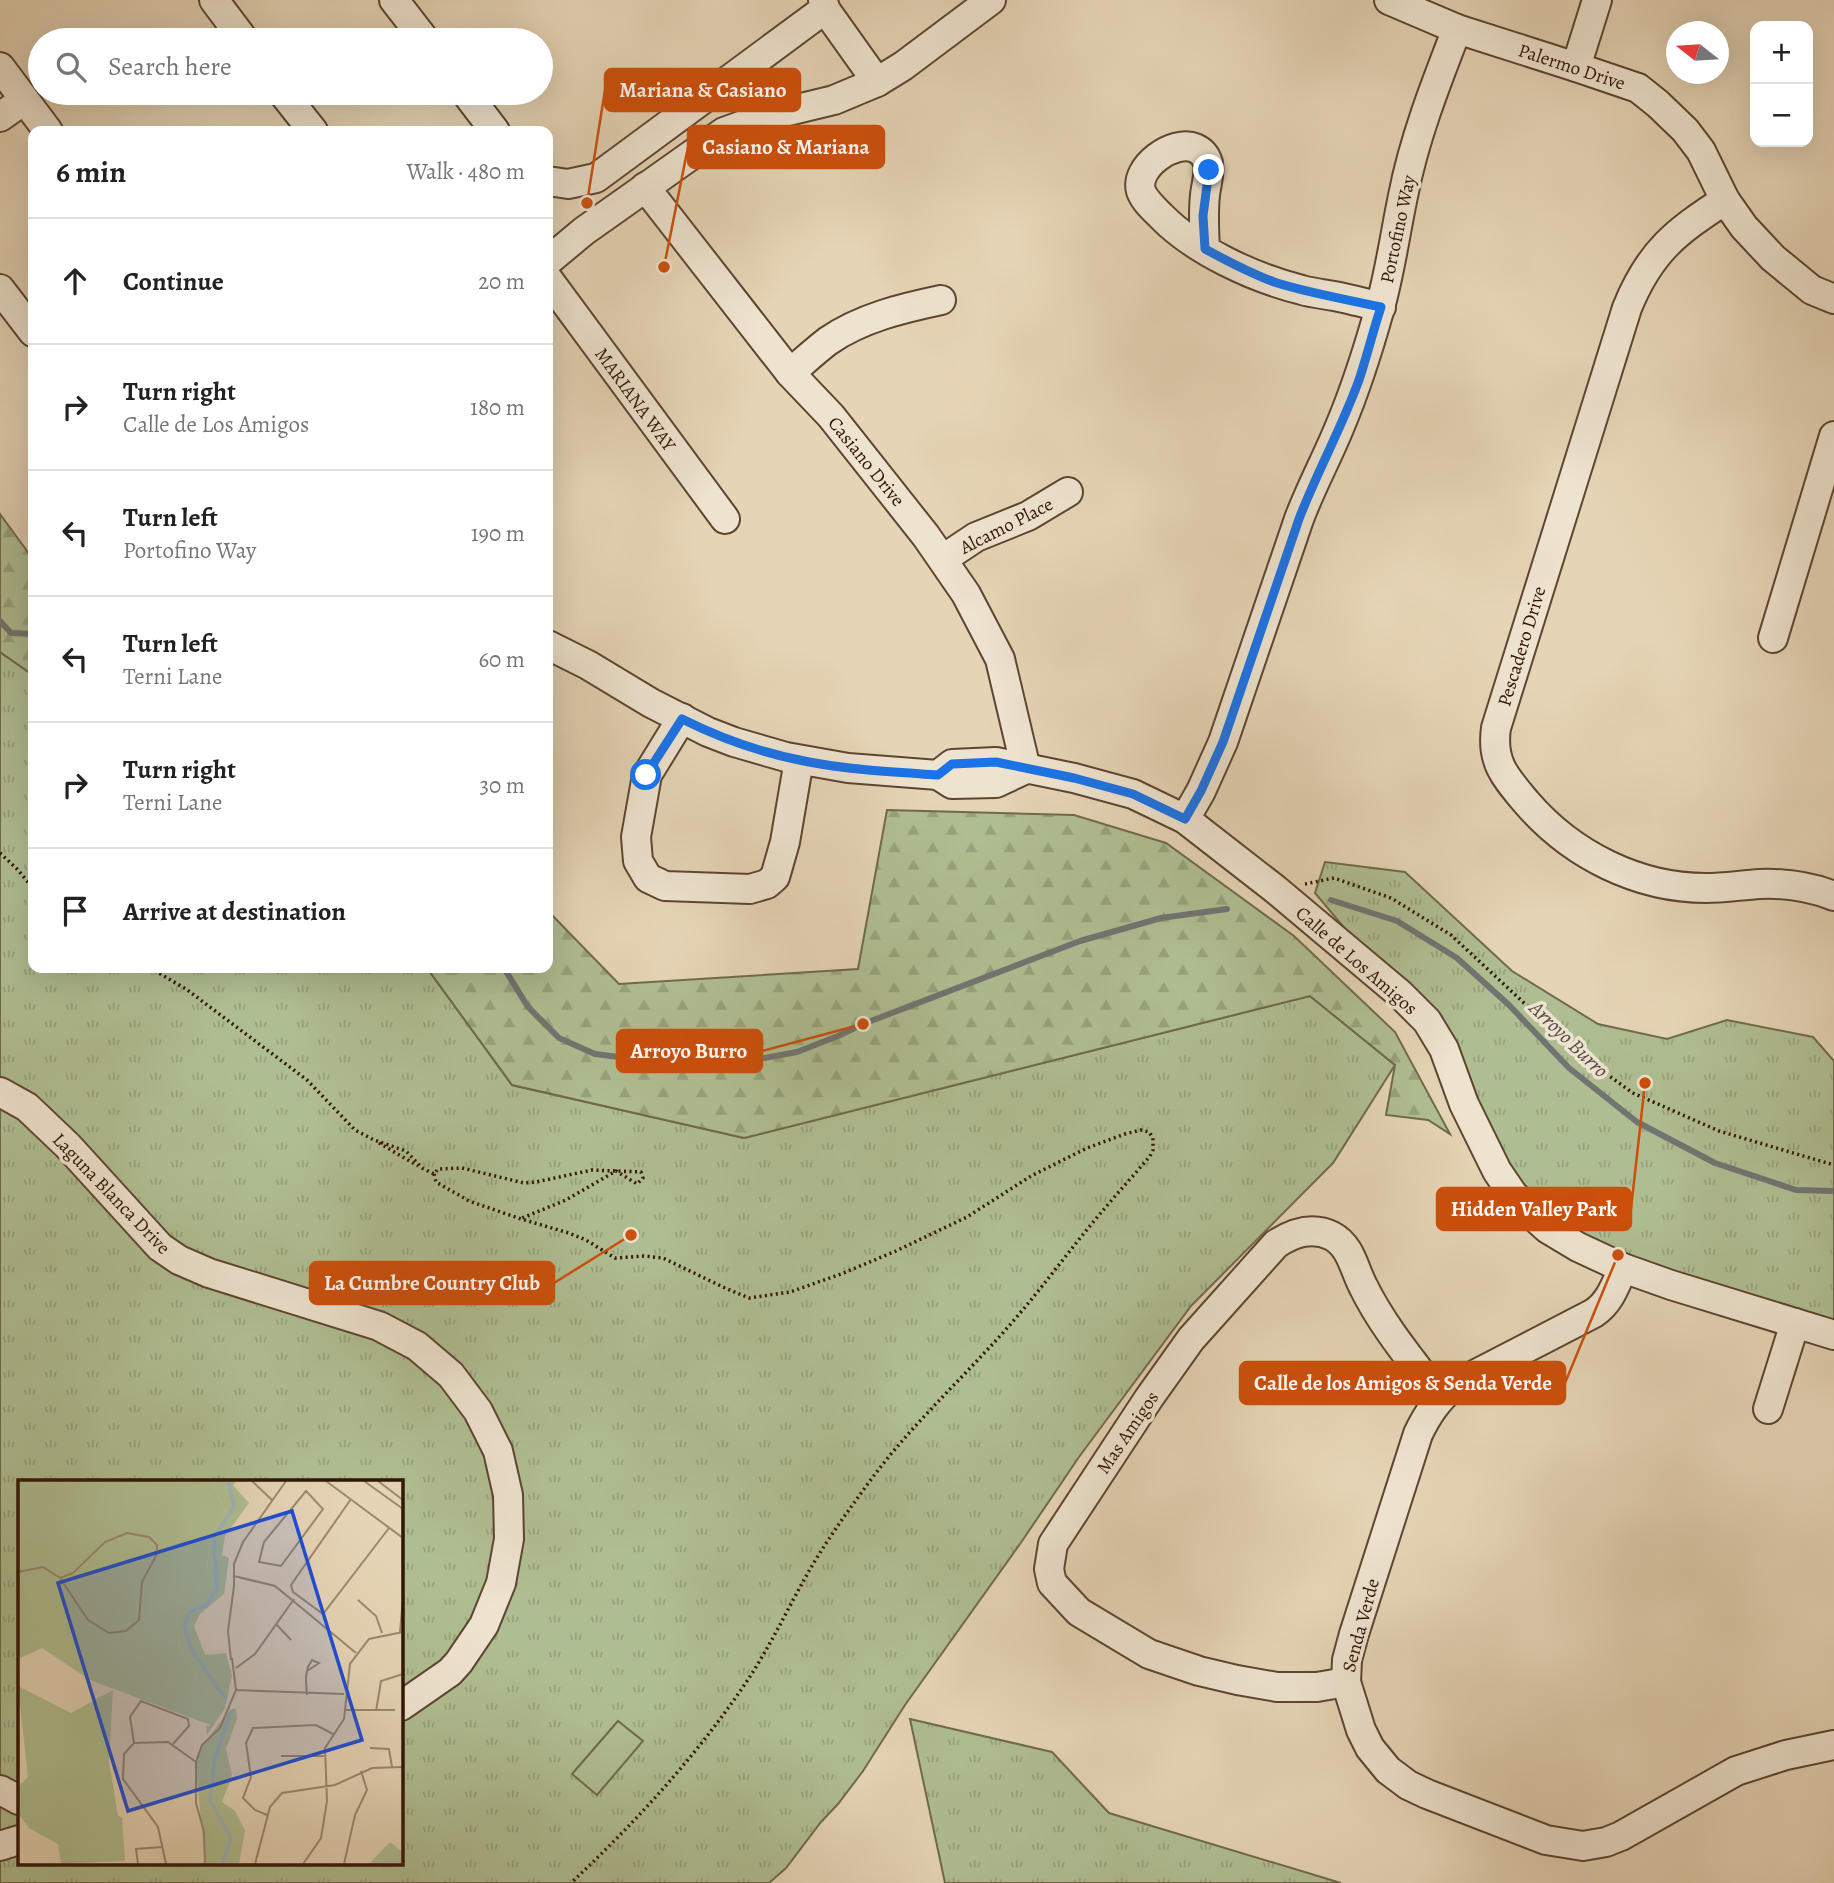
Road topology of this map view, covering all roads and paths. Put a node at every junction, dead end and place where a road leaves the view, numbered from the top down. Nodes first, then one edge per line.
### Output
1 (214, 0) edge
2 (394, 0) edge
3 (991, 0) edge
4 (1389, 0) edge
5 (1597, 0) edge
6 (824, 5) edge
7 (235, 28) edge
8 (416, 28) edge
9 (1457, 29) junction
10 (0, 67) edge
11 (1576, 67) junction
12 (877, 82) junction
13 (24, 100) junction
14 (292, 105) edge
15 (475, 105) edge
16 (0, 117) edge
17 (44, 126) edge
18 (309, 126) edge
19 (491, 126) edge
20 (553, 182) edge
21 (645, 187) junction
22 (1725, 200) junction
23 (1205, 249) dead end
24 (553, 257) edge
25 (553, 286) edge
26 (0, 289) edge
27 (1834, 299) edge
28 (941, 300) dead end
29 (1381, 307) junction
30 (28, 325) edge
31 (790, 373) junction
32 (1834, 436) edge
33 (1068, 492) dead end
34 (725, 519) dead end
35 (943, 559) junction
36 (1773, 638) dead end
37 (553, 648) edge
38 (682, 719) junction
39 (799, 760) junction
40 (1026, 769) junction
41 (1185, 819) junction
42 (0, 853) edge
43 (28, 882) edge
44 (1275, 889) junction
45 (1834, 896) edge
46 (159, 973) edge
47 (0, 1092) edge
48 (1834, 1165) edge
49 (616, 1171) junction
50 (434, 1174) junction
51 (521, 1219) junction
52 (1623, 1268) junction
53 (1796, 1323) junction
54 (1834, 1335) edge
55 (1440, 1398) junction
56 (1768, 1409) dead end
57 (1346, 1682) junction
58 (402, 1705) edge
59 (1834, 1745) edge
60 (0, 1790) edge
61 (18, 1799) edge
62 (18, 1840) edge
63 (0, 1846) edge
64 (571, 1883) edge

1 - 7 street
2 - 8 street
3 - 12 street
4 - 9 street, Palermo Drive
5 - 11 street
6 - 12 street
6 - 20 street
9 - 11 street, Palermo Drive
9 - 29 street, Portofino Way
10 - 13 street
11 - 22 street, Palermo Drive
12 - 21 street
13 - 16 street
13 - 17 street
14 - 18 street
15 - 19 street
21 - 24 street
21 - 31 street, Casiano Drive
22 - 27 street, Palermo Drive
22 - 45 street, Pescadero Drive
23 - 29 street
25 - 34 street, MARIANA WAY
26 - 30 street
28 - 31 street
29 - 41 street, Portofino Way
31 - 35 street, Casiano Drive
32 - 36 street
33 - 35 street, Alcamo Place
35 - 40 street, Casiano Drive
37 - 38 street
38 - 39 street
38 - 39 street
39 - 40 street
40 - 41 street, Calle de Los Amigos
41 - 44 street, Calle de Los Amigos
42 - 43 path
44 - 48 path
44 - 52 street, Calle de Los Amigos
46 - 50 path
47 - 58 street, Laguna Blanca Drive
49 - 49 path
49 - 50 path
49 - 51 path
50 - 51 path
51 - 64 path
52 - 53 street, Calle de Los Amigos
52 - 55 street, Senda Verde
53 - 54 street, Calle de Los Amigos
53 - 56 street
55 - 57 street, Senda Verde
55 - 57 street, Mas Amigos
57 - 59 street, Senda Verde
60 - 61 street
62 - 63 street

